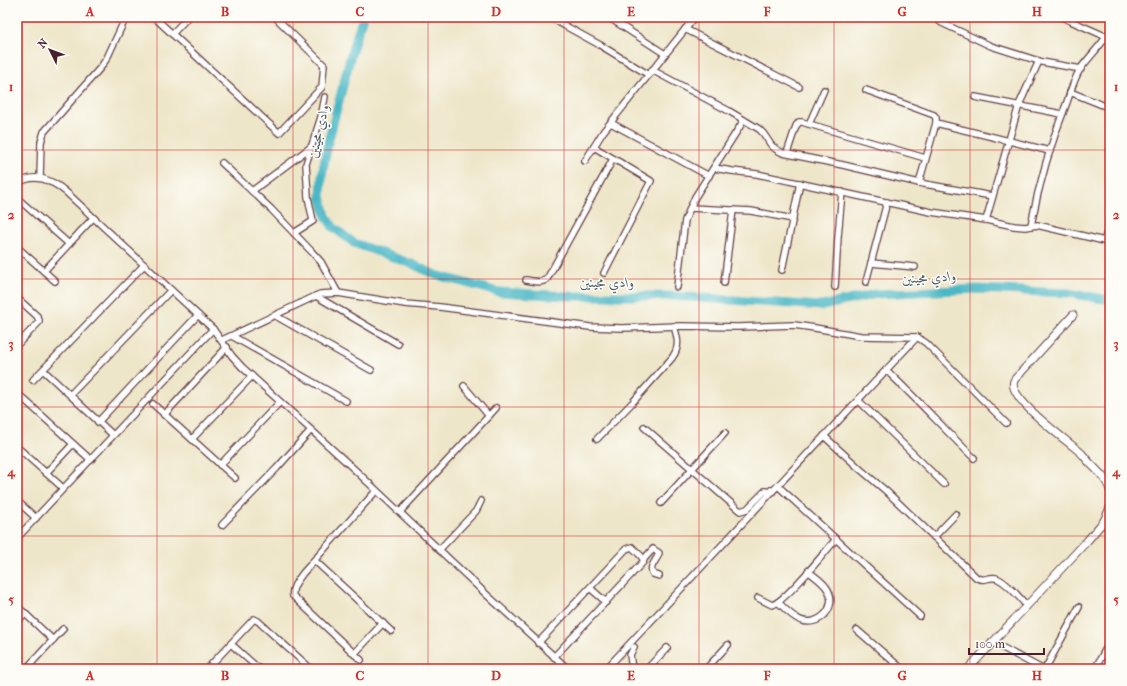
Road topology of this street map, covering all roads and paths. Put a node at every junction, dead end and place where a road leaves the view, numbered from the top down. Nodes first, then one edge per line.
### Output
1 (126, 17) edge
2 (154, 17) edge
3 (188, 17) edge
4 (275, 17) edge
5 (549, 17) edge
6 (608, 17) edge
7 (694, 17) edge
8 (939, 17) edge
9 (1062, 17) edge
10 (685, 28) junction
11 (172, 34) junction
12 (1108, 35) edge
13 (665, 54) junction
14 (1039, 61) junction
15 (1081, 68) junction
16 (650, 73) junction
17 (799, 88) dead end
18 (824, 90) dead end
19 (866, 90) dead end
20 (1070, 92) junction
21 (325, 97) dead end
22 (975, 97) dead end
23 (1019, 105) junction
24 (1110, 108) edge
25 (1062, 114) junction
26 (744, 120) junction
27 (611, 122) junction
28 (936, 123) junction
29 (809, 124) junction
30 (1009, 141) junction
31 (312, 146) junction
32 (594, 147) junction
33 (1050, 151) junction
34 (787, 154) junction
35 (925, 158) junction
36 (613, 159) junction
37 (584, 161) dead end
38 (222, 164) dead end
39 (714, 168) junction
40 (709, 176) junction
41 (40, 178) junction
42 (800, 183) junction
43 (919, 183) junction
44 (17, 184) edge
45 (252, 190) junction
46 (842, 192) junction
47 (992, 196) junction
48 (17, 198) edge
49 (887, 202) junction
50 (690, 208) junction
51 (733, 210) junction
52 (94, 218) junction
53 (793, 218) junction
54 (986, 220) junction
55 (1110, 224) edge
56 (1031, 225) junction
57 (294, 233) junction
58 (1107, 240) edge
59 (69, 244) junction
60 (17, 247) edge
61 (871, 263) junction
62 (144, 265) junction
63 (915, 267) dead end
64 (782, 270) dead end
65 (44, 271) junction
66 (604, 273) dead end
67 (526, 280) dead end
68 (55, 281) dead end
69 (866, 282) dead end
70 (724, 283) dead end
71 (677, 287) dead end
72 (835, 287) dead end
73 (171, 290) junction
74 (338, 292) junction
75 (316, 296) junction
76 (17, 298) edge
77 (1073, 314) dead end
78 (198, 315) junction
79 (276, 316) junction
80 (674, 326) junction
81 (213, 329) junction
82 (232, 336) junction
83 (917, 337) junction
84 (222, 340) junction
85 (398, 344) dead end
86 (17, 345) edge
87 (227, 347) junction
88 (43, 370) junction
89 (371, 370) dead end
90 (886, 370) junction
91 (252, 376) junction
92 (33, 380) dead end
93 (464, 386) dead end
94 (70, 395) junction
95 (18, 396) edge
96 (858, 400) junction
97 (346, 401) dead end
98 (280, 402) junction
99 (153, 404) dead end
100 (496, 408) dead end
101 (164, 414) junction
102 (489, 416) junction
103 (98, 422) junction
104 (1006, 423) dead end
105 (644, 427) dead end
106 (311, 430) junction
107 (725, 433) dead end
108 (113, 435) junction
109 (824, 436) junction
110 (192, 439) junction
111 (597, 439) dead end
112 (73, 444) junction
113 (17, 446) edge
114 (974, 458) dead end
115 (90, 460) junction
116 (220, 465) junction
117 (692, 469) junction
118 (46, 473) junction
119 (235, 478) dead end
120 (944, 484) dead end
121 (778, 486) junction
122 (63, 488) junction
123 (1110, 490) edge
124 (376, 491) junction
125 (773, 492) junction
126 (17, 501) edge
127 (481, 501) dead end
128 (661, 503) dead end
129 (1110, 508) edge
130 (400, 512) junction
131 (956, 514) dead end
132 (36, 518) junction
133 (222, 525) dead end
134 (17, 538) edge
135 (934, 538) junction
136 (836, 539) junction
137 (439, 550) junction
138 (644, 558) junction
139 (314, 560) junction
140 (808, 571) junction
141 (659, 576) dead end
142 (590, 588) junction
143 (758, 598) dead end
144 (606, 602) junction
145 (778, 602) junction
146 (17, 606) edge
147 (1027, 606) junction
148 (1079, 607) dead end
149 (25, 613) junction
150 (920, 616) dead end
151 (17, 622) edge
152 (383, 623) junction
153 (63, 629) dead end
154 (857, 630) dead end
155 (391, 631) dead end
156 (52, 640) junction
157 (1110, 641) edge
158 (992, 642) junction
159 (538, 643) junction
160 (231, 644) junction
161 (728, 645) dead end
162 (634, 647) dead end
163 (667, 648) dead end
164 (354, 654) junction
165 (554, 657) junction
166 (361, 660) dead end
167 (1031, 666) edge
168 (972, 668) edge
169 (26, 669) edge
170 (207, 669) edge
171 (259, 669) edge
172 (311, 669) edge
173 (568, 669) edge
174 (606, 669) edge
175 (632, 669) edge
176 (647, 669) edge
177 (706, 669) edge
178 (902, 669) edge
179 (1044, 669) edge
180 (1095, 669) edge

1 - 41 street
2 - 11 street
3 - 11 street
4 - 11 street
5 - 16 street
6 - 13 street
7 - 10 street
8 - 14 street
9 - 12 street
10 - 13 street
10 - 17 street
12 - 15 street
13 - 16 street
14 - 15 street
14 - 23 street
15 - 20 street
16 - 26 street
16 - 27 street
18 - 29 street
19 - 28 street
20 - 24 street
20 - 25 street
21 - 31 street
22 - 23 street
23 - 25 street
23 - 30 street
25 - 33 street
26 - 34 street
26 - 39 street
27 - 32 street
27 - 40 street
28 - 30 street
28 - 35 street
29 - 34 street
29 - 35 street
30 - 33 street
30 - 47 street
31 - 45 street
31 - 57 street
32 - 36 street
32 - 37 street
33 - 56 street
34 - 43 street
35 - 43 street
36 - 66 street
36 - 67 street
38 - 45 street
39 - 40 street
39 - 42 street
40 - 50 street
41 - 44 street
41 - 52 street
42 - 46 street
42 - 53 street
43 - 47 street
45 - 57 street
46 - 49 street
46 - 72 street
47 - 54 street
48 - 59 street
49 - 54 street
49 - 61 street
50 - 51 street
50 - 71 street
51 - 53 street
51 - 70 street
52 - 59 street
52 - 62 street
53 - 64 street
54 - 56 street
55 - 58 street
56 - 58 street
57 - 74 street
59 - 65 street
60 - 65 street
61 - 63 street
61 - 69 street
62 - 73 street
62 - 88 street
65 - 68 street
73 - 78 street
73 - 94 street
74 - 75 street
74 - 80 street
75 - 79 street
75 - 85 street
76 - 86 street
77 - 123 street
78 - 81 street
78 - 103 street
79 - 82 street
79 - 89 street
80 - 83 street
80 - 111 street
81 - 84 street
81 - 108 street
82 - 84 street
82 - 97 street
83 - 90 street
83 - 104 street
84 - 87 street
87 - 91 street
87 - 101 street
88 - 92 street
88 - 94 street
90 - 96 street
90 - 114 street
91 - 98 street
91 - 110 street
93 - 102 street
94 - 103 street
95 - 112 street
96 - 109 street
96 - 120 street
98 - 106 street
98 - 116 street
99 - 101 street
100 - 102 street
101 - 110 street
102 - 130 street
103 - 108 street
105 - 117 street
106 - 124 street
106 - 133 street
107 - 117 street
108 - 115 street
109 - 121 street
109 - 135 street
110 - 116 street
112 - 115 street
112 - 118 street
113 - 118 street
115 - 122 street
116 - 119 street
117 - 125 street
117 - 128 street
118 - 122 street
121 - 125 street
121 - 136 street
122 - 132 street
124 - 130 street
124 - 139 street
125 - 174 street
126 - 132 street
127 - 137 street
129 - 147 street
130 - 137 street
131 - 135 street
132 - 134 street
135 - 147 street
136 - 140 street
136 - 150 street
137 - 159 street
138 - 141 street
138 - 142 street
138 - 144 street
139 - 152 street
139 - 164 street
140 - 145 street
140 - 145 street
142 - 144 street
142 - 159 street
143 - 145 street
144 - 165 street
146 - 149 street
147 - 158 street
148 - 179 street
149 - 151 street
149 - 156 street
152 - 155 street
152 - 164 street
153 - 156 street
154 - 178 street
156 - 169 street
157 - 180 street
158 - 167 street
158 - 168 street
159 - 165 street
160 - 170 street
160 - 171 street
160 - 172 street
161 - 177 street
162 - 175 street
163 - 176 street
164 - 166 street
165 - 173 street
167 - 179 street

